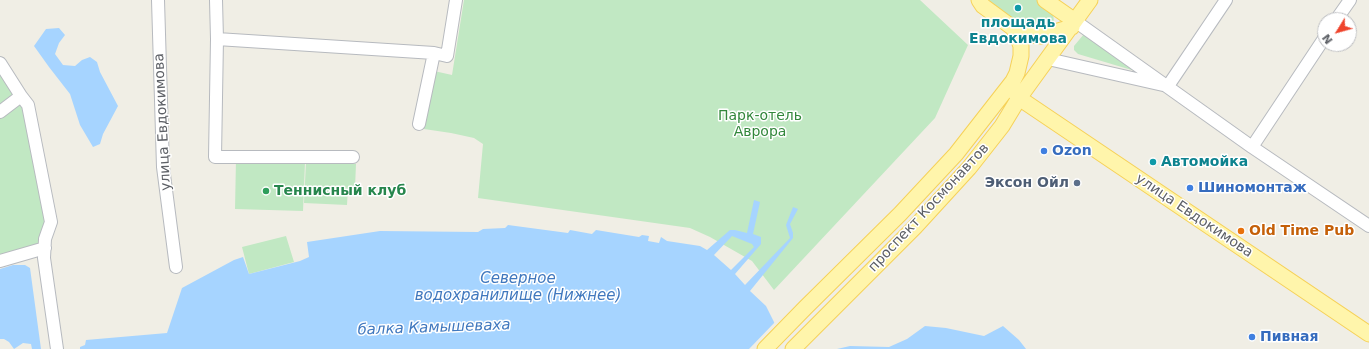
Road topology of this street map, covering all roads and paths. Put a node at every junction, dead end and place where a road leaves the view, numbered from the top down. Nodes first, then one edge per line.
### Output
1 (158, 0) edge
2 (216, 0) edge
3 (456, 0) edge
4 (979, 0) edge
5 (1045, 0) edge
6 (1090, 0) edge
7 (1226, 0) edge
8 (1350, 0) edge
9 (1342, 12) edge
10 (1074, 24) junction
11 (1012, 28) junction
12 (217, 40) junction
13 (1317, 49) edge
14 (434, 53) junction
15 (1048, 59) junction
16 (0, 64) edge
17 (1168, 86) junction
18 (1008, 87) junction
19 (21, 96) junction
20 (1019, 98) junction
21 (0, 112) edge
22 (419, 124) dead end
23 (1252, 147) junction
24 (353, 157) dead end
25 (1369, 226) edge
26 (45, 248) junction
27 (0, 261) edge
28 (176, 267) dead end
29 (1369, 334) edge
30 (56, 349) edge
31 (765, 349) edge
32 (794, 349) edge

1 - 28 street, улица Евдокимова
2 - 12 street
3 - 14 street
4 - 11 main road
5 - 10 main road
6 - 10 main road, проспект Космонавтов
7 - 17 street
8 - 9 street
10 - 11 main road
10 - 15 main road, проспект Космонавтов
10 - 17 street
11 - 18 main road, проспект Космонавтов
12 - 14 street
12 - 24 street
13 - 23 street
14 - 22 street
15 - 17 street
15 - 20 main road, проспект Космонавтов
16 - 19 street
17 - 23 street
18 - 20 main road
18 - 31 main road, проспект Космонавтов
19 - 21 street
19 - 26 street
20 - 29 main road, улица Евдокимова
20 - 32 main road, проспект Космонавтов
23 - 25 street
26 - 27 street
26 - 30 street

